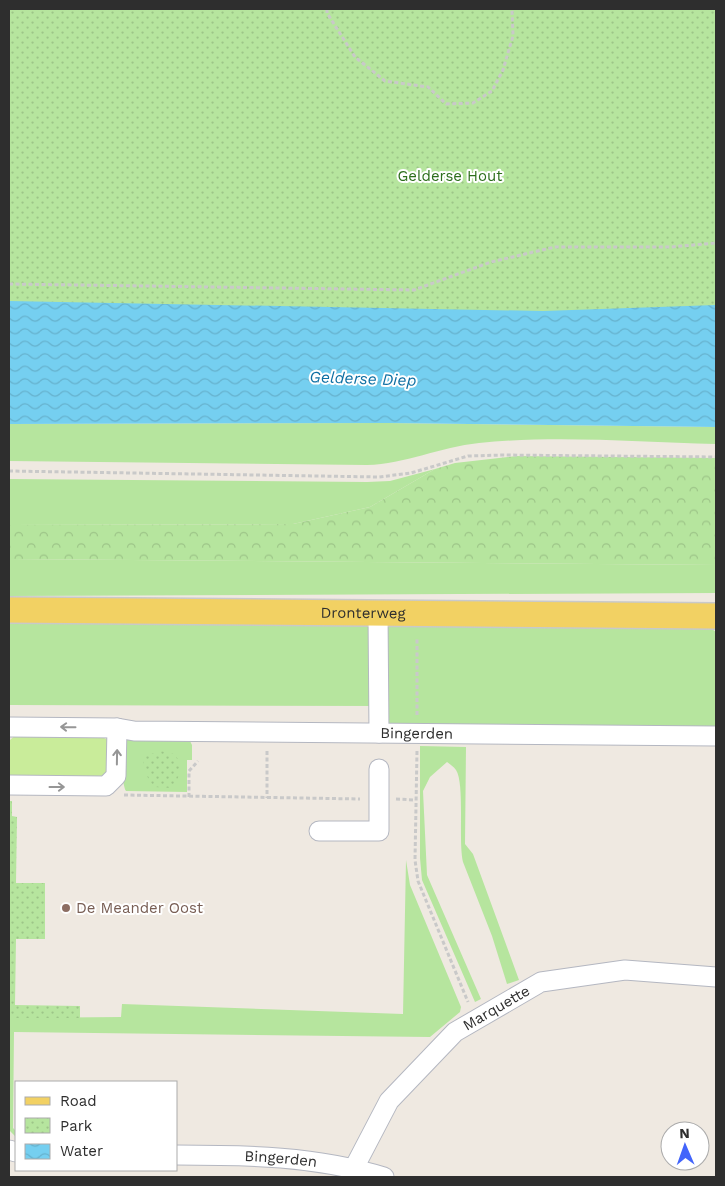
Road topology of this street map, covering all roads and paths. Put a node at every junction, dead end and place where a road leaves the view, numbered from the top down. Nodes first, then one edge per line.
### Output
1 (327, 9) edge
2 (512, 9) edge
3 (716, 244) edge
4 (9, 284) edge
5 (716, 457) edge
6 (9, 471) edge
7 (9, 610) edge
8 (378, 614) junction
9 (716, 616) edge
10 (417, 639) dead end
11 (9, 727) edge
12 (117, 728) junction
13 (267, 733) junction
14 (378, 733) junction
15 (417, 734) junction
16 (716, 736) edge
17 (198, 761) dead end
18 (379, 769) dead end
19 (110, 784) junction
20 (9, 785) edge
21 (189, 797) junction
22 (267, 798) junction
23 (379, 799) junction
24 (416, 800) junction
25 (319, 831) dead end
26 (716, 977) edge
27 (475, 1019) junction
28 (178, 1155) edge
29 (354, 1173) edge
30 (384, 1177) edge

1 - 2 path
3 - 4 path
5 - 6 path
7 - 8 main road, Dronterweg
8 - 9 main road, Dronterweg
8 - 14 street
10 - 15 path
12 -> 11 street, Bingerden
12 - 13 street, Bingerden
19 -> 12 street
13 - 14 street, Bingerden
13 - 22 path
14 - 15 street, Bingerden
15 - 16 street, Bingerden
15 - 24 path
17 - 21 path
18 - 23 street
20 -> 19 street
19 - 21 path
21 - 22 path
22 - 23 path
23 - 24 path
23 - 25 street
24 - 27 path
26 - 27 street, Marquette
27 - 29 street, Marquette
28 - 29 street, Bingerden
29 - 30 street, Bingerden

